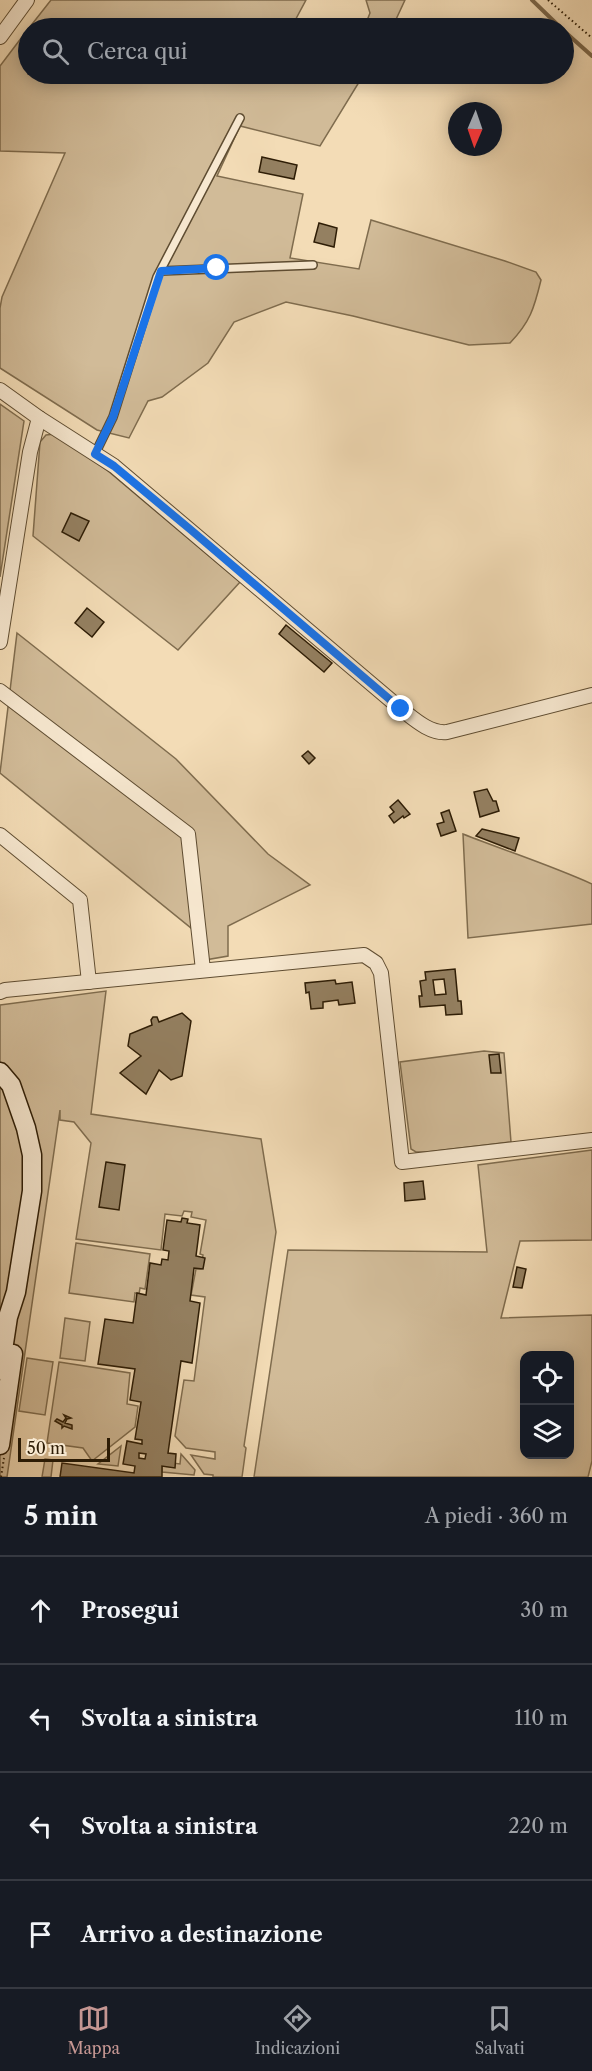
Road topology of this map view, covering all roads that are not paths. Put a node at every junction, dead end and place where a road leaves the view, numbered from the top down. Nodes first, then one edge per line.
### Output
1 (27, 0) edge
2 (0, 37) edge
3 (240, 118) dead end
4 (313, 265) dead end
5 (161, 271) junction
6 (0, 390) edge
7 (39, 418) junction
8 (95, 454) junction
9 (0, 642) edge
10 (0, 691) edge
11 (592, 695) edge
12 (0, 835) edge
13 (203, 970) junction
14 (89, 982) junction
15 (0, 992) edge
16 (0, 1072) edge
17 (592, 1140) edge
18 (16, 1292) junction
19 (0, 1370) edge
20 (0, 1445) edge

1 - 2 street
3 - 5 lane
4 - 5 lane
5 - 8 lane
6 - 7 street
7 - 8 street
7 - 9 street
8 - 11 street
10 - 13 street
12 - 14 street
13 - 14 street
13 - 17 street
14 - 15 street
16 - 18 street
18 - 19 street
18 - 20 street

